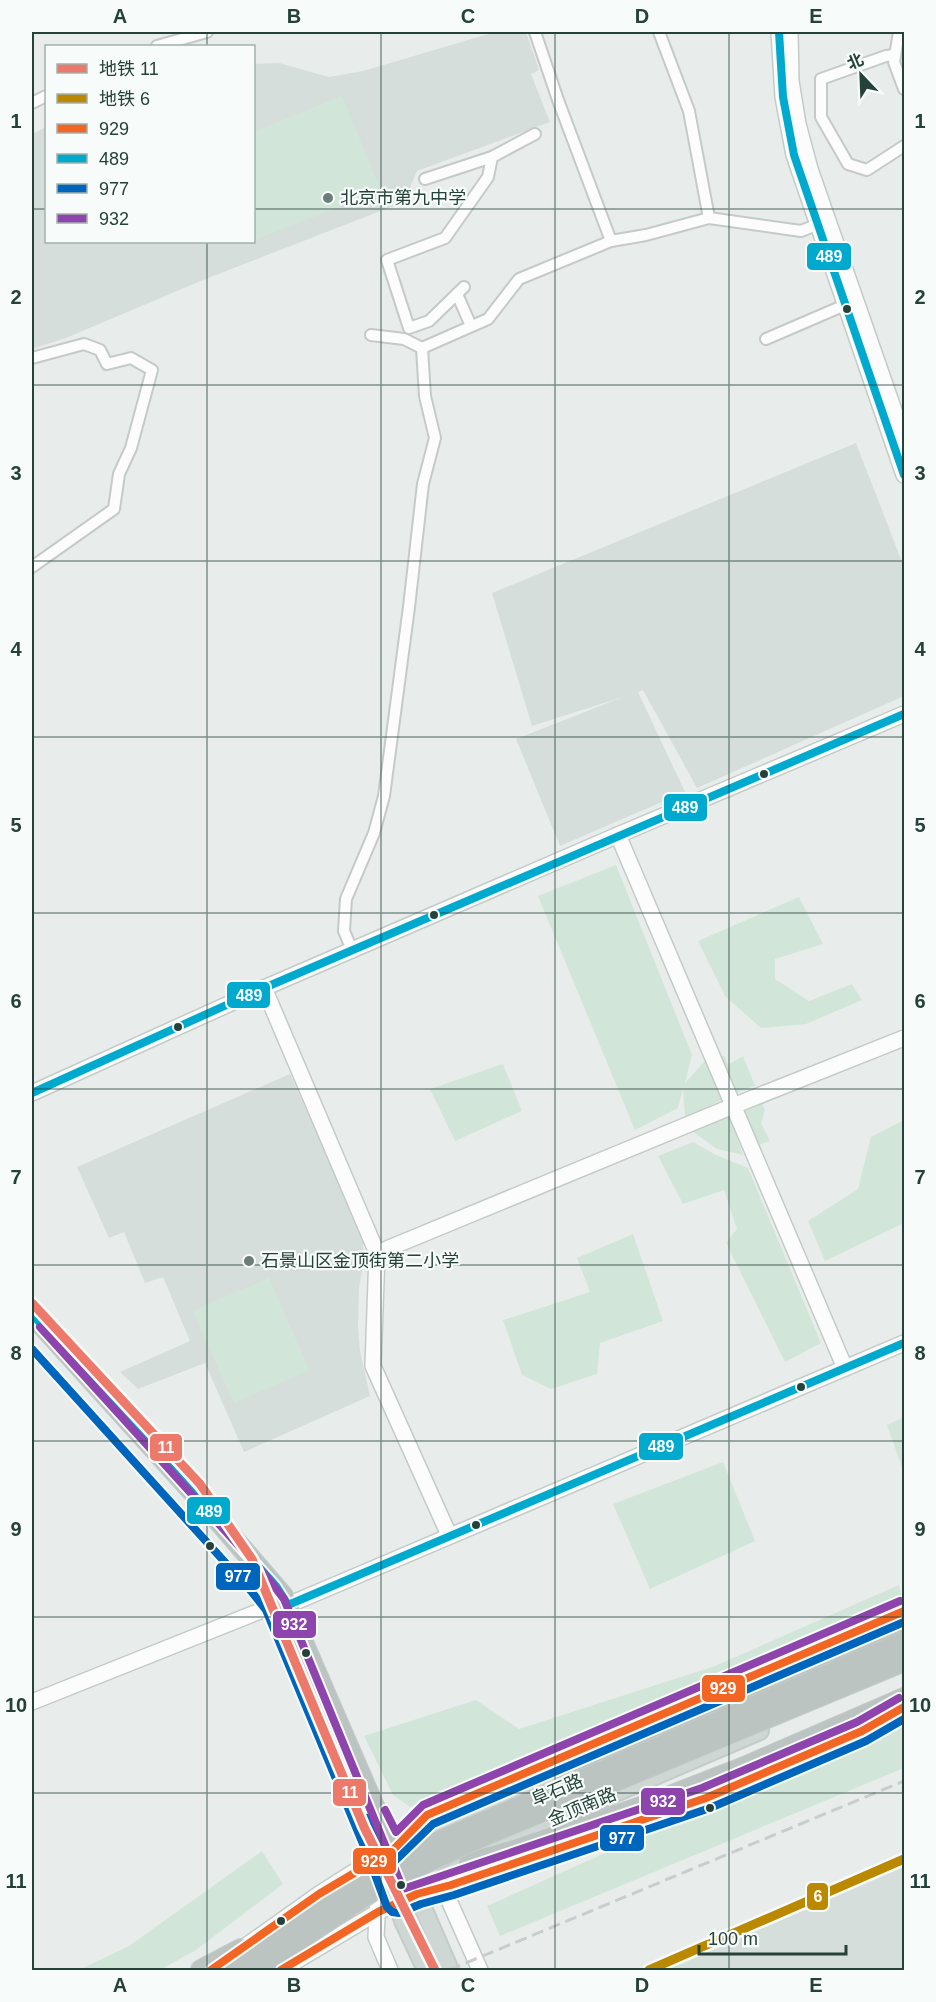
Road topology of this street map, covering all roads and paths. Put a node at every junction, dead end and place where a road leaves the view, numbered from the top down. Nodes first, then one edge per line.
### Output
1 (207, 32) edge
2 (535, 32) edge
3 (659, 32) edge
4 (779, 32) edge
5 (790, 32) edge
6 (899, 32) edge
7 (162, 45) edge
8 (895, 55) junction
9 (904, 89) edge
10 (535, 134) dead end
11 (904, 146) edge
12 (492, 157) junction
13 (425, 179) dead end
14 (709, 218) junction
15 (822, 223) junction
16 (611, 241) junction
17 (844, 305) junction
18 (471, 326) junction
19 (371, 335) dead end
20 (766, 339) dead end
21 (422, 348) junction
22 (32, 358) edge
23 (904, 439) edge
24 (904, 475) edge
25 (32, 567) edge
26 (904, 714) edge
27 (618, 835) junction
28 (351, 950) junction
29 (264, 988) junction
30 (904, 1038) edge
31 (32, 1093) edge
32 (733, 1106) junction
33 (377, 1253) junction
34 (32, 1314) edge
35 (32, 1334) edge
36 (904, 1342) edge
37 (844, 1368) junction
38 (449, 1535) junction
39 (281, 1605) junction
40 (904, 1611) edge
41 (904, 1625) edge
42 (904, 1640) edge
43 (904, 1660) edge
44 (904, 1669) edge
45 (904, 1698) edge
46 (32, 1702) edge
47 (904, 1707) edge
48 (593, 1746) junction
49 (616, 1746) junction
50 (606, 1765) junction
51 (517, 1784) junction
52 (387, 1854) junction
53 (469, 1863) junction
54 (440, 1885) junction
55 (417, 1894) junction
56 (397, 1903) junction
57 (378, 1912) junction
58 (240, 1949) junction
59 (201, 1971) edge
60 (212, 1971) edge
61 (226, 1971) edge
62 (254, 1971) edge
63 (281, 1971) edge
64 (390, 1971) edge
65 (426, 1971) edge
66 (450, 1971) edge
67 (480, 1971) edge

1 - 7 street
2 - 16 street
3 - 14 street
4 - 15 street
5 - 15 street
6 - 8 street
8 - 9 street
8 - 11 street
10 - 12 street
12 - 13 street
12 - 18 street
14 - 15 street
14 - 16 street
15 - 17 street
15 - 23 street
16 - 18 street
17 - 20 street
17 - 24 street
18 - 21 street
19 - 21 street
21 - 28 street
22 - 25 street
26 - 27 street
27 - 28 street
27 - 32 street
28 - 29 street
29 - 31 street
29 - 33 street
30 - 32 street
32 - 33 street
32 - 37 street
33 - 38 street
34 - 39 highway
35 - 39 highway
36 - 37 street
37 - 38 street
38 - 39 street
39 - 46 street
39 - 52 highway
40 - 48 street
41 - 49 highway
42 - 50 main road, 金顶南路
42 - 61 highway, 阜石路, bridge
43 - 62 highway, 阜石路, bridge
44 - 53 main road, 金顶南路
45 - 53 highway
47 - 54 street, 金顶南路
48 - 49 highway
48 - 51 street
49 - 51 highway
50 - 51 main road
50 - 52 main road, 金顶南路
51 - 52 main road
52 - 55 main road
52 - 56 main road
52 - 57 street
52 - 58 street
53 - 54 main road, 金顶南路
54 - 55 main road, 金顶南路
54 - 67 street
55 - 56 street
55 - 66 main road
56 - 57 street
56 - 65 main road
57 - 63 street
57 - 64 street
58 - 59 highway
58 - 60 street

